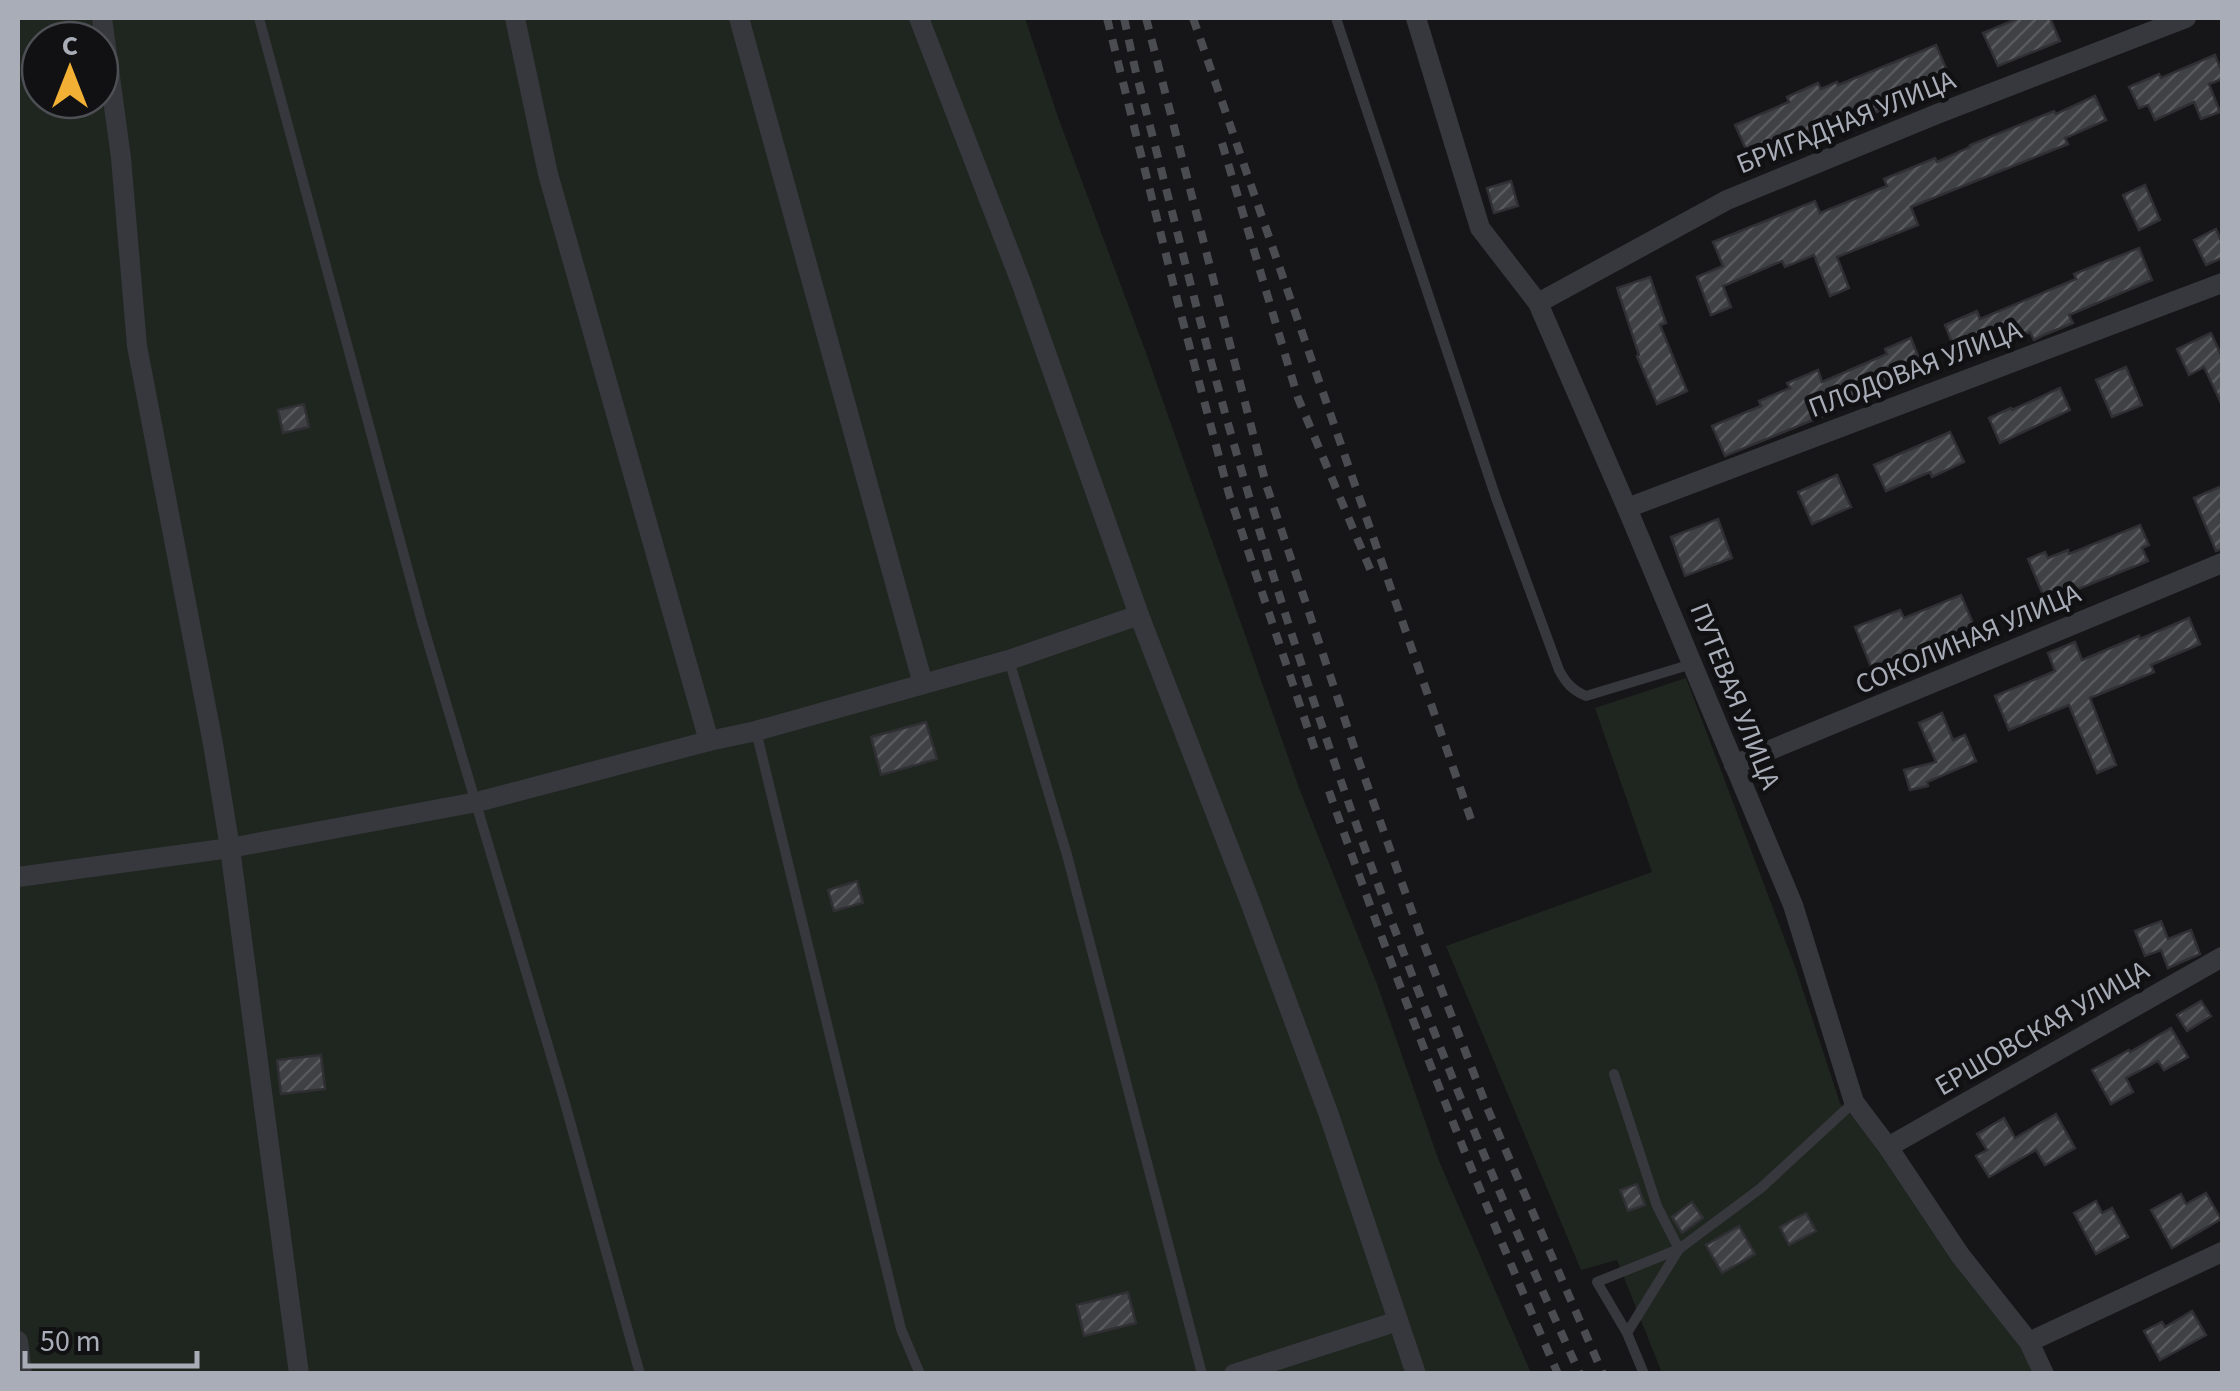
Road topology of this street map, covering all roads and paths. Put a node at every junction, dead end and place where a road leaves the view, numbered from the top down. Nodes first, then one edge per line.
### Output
1 (102, 18) edge
2 (259, 18) edge
3 (515, 18) edge
4 (739, 18) edge
5 (918, 18) edge
6 (1336, 18) edge
7 (1416, 18) edge
8 (2186, 18) edge
9 (2222, 283) edge
10 (1538, 303) junction
11 (1626, 508) junction
12 (2222, 562) edge
13 (1138, 615) junction
14 (1008, 660) junction
15 (1694, 664) junction
16 (923, 684) junction
17 (756, 731) junction
18 (709, 741) junction
19 (1734, 765) junction
20 (478, 802) junction
21 (230, 848) junction
22 (18, 877) edge
23 (2222, 958) edge
24 (1614, 1074) dead end
25 (1854, 1102) junction
26 (1888, 1147) junction
27 (1679, 1249) junction
28 (2222, 1252) edge
29 (1398, 1322) junction
30 (1626, 1333) junction
31 (18, 1342) edge
32 (2029, 1342) junction
33 (22, 1374) edge
34 (299, 1374) edge
35 (640, 1374) edge
36 (920, 1374) edge
37 (1202, 1374) edge
38 (1234, 1374) edge
39 (1416, 1374) edge
40 (1644, 1374) edge
41 (2044, 1374) edge

1 - 21 street
2 - 20 lane
3 - 18 street
4 - 16 street
5 - 13 street
6 - 15 lane
7 - 10 street, ПУТЕВАЯ УЛИЦА
8 - 10 street, БРИГАДНАЯ УЛИЦА
9 - 11 street, ПЛОДОВАЯ УЛИЦА
10 - 11 street, ПУТЕВАЯ УЛИЦА
11 - 15 street, ПУТЕВАЯ УЛИЦА
12 - 19 street, СОКОЛИНАЯ УЛИЦА
13 - 14 street
13 - 29 street
14 - 16 street
14 - 37 lane
15 - 19 street, ПУТЕВАЯ УЛИЦА
16 - 17 street
17 - 18 street
17 - 36 lane
18 - 20 street
19 - 25 street, ПУТЕВАЯ УЛИЦА
20 - 21 street
20 - 35 lane
21 - 22 street
21 - 34 street
23 - 26 street, ЕРШОВСКАЯ УЛИЦА
24 - 27 lane
25 - 26 street, ПУТЕВАЯ УЛИЦА
25 - 27 lane
26 - 32 street, ПУТЕВАЯ УЛИЦА
27 - 30 lane
27 - 30 lane
28 - 32 street
29 - 38 street
29 - 39 street
30 - 40 lane
31 - 33 street
32 - 41 street, ПУТЕВАЯ УЛИЦА

